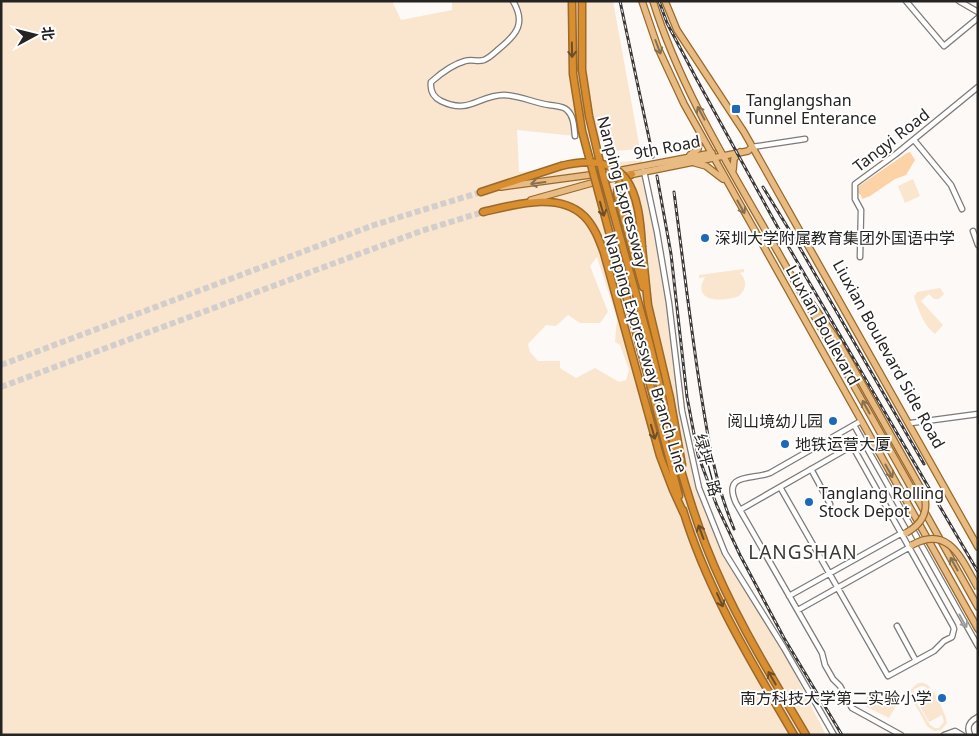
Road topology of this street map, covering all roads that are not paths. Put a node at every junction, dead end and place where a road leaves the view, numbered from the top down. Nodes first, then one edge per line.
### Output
1 (513, 1) edge
2 (572, 1) edge
3 (582, 1) edge
4 (642, 1) edge
5 (653, 1) edge
6 (665, 1) edge
7 (669, 1) edge
8 (906, 1) edge
9 (959, 1) edge
10 (978, 12) edge
11 (978, 18) edge
12 (978, 87) edge
13 (698, 130) junction
14 (574, 136) dead end
15 (805, 139) dead end
16 (914, 140) junction
17 (754, 147) junction
18 (740, 152) junction
19 (712, 155) junction
20 (724, 155) junction
21 (685, 160) junction
22 (644, 171) junction
23 (632, 174) junction
24 (734, 174) junction
25 (499, 187) junction
26 (732, 190) junction
27 (481, 192) tunnel mouth
28 (522, 203) junction
29 (962, 209) dead end
30 (483, 212) tunnel mouth
31 (973, 231) dead end
32 (978, 245) edge
33 (860, 257) dead end
34 (791, 274) junction
35 (648, 305) junction
36 (978, 414) edge
37 (861, 422) junction
38 (912, 423) junction
39 (854, 425) junction
40 (811, 470) junction
41 (780, 487) junction
42 (690, 498) junction
43 (830, 504) dead end
44 (740, 510) junction
45 (684, 514) junction
46 (903, 534) junction
47 (978, 541) edge
48 (910, 546) junction
49 (978, 547) edge
50 (829, 573) junction
51 (837, 588) junction
52 (978, 588) edge
53 (789, 596) junction
54 (978, 607) edge
55 (798, 610) junction
56 (896, 626) dead end
57 (978, 629) edge
58 (978, 646) edge
59 (916, 661) junction
60 (978, 717) edge
61 (794, 735) edge
62 (806, 735) edge
63 (834, 735) edge
64 (901, 735) edge
65 (944, 735) edge
66 (962, 735) edge
67 (970, 735) edge

1 - 14 street
2 -> 45 highway, Nanping Expressway, bridge
3 - 42 highway, Nanping Expressway, bridge
4 -> 13 main road, Liuxian Boulevard
20 -> 5 main road, Liuxian Boulevard
6 - 17 main road
7 - 17 main road, Liuxian Boulevard Side Road
8 - 11 street
9 - 10 street
12 - 16 street, Tangyi Road
13 - 19 main road, Liuxian Boulevard
13 - 21 main road
15 - 17 street
16 - 29 street
16 - 33 street, Tangyi Road
17 - 18 main road
17 - 38 main road, Liuxian Boulevard Side Road
17 - 49 main road
18 - 20 main road
18 - 24 main road
19 - 20 main road, 9th Road
19 - 21 main road, 9th Road
19 - 26 main road, Liuxian Boulevard
20 - 24 main road, Liuxian Boulevard
21 - 22 main road, 9th Road
21 -> 25 main road, 9th Road
21 - 26 main road
22 - 23 main road, 9th Road
22 - 63 street, 绿坪一路
23 - 28 main road, 9th Road
23 - 35 highway
24 - 34 main road, Liuxian Boulevard
25 - 27 highway, Nanping Expressway Branch Line
25 - 35 highway, Nanping Expressway Branch Line, bridge
26 -> 37 main road, Liuxian Boulevard
28 - 30 highway, Nanping Expressway Branch Line
28 -> 45 highway, Nanping Expressway Branch Line
31 - 32 street
34 - 46 main road, bridge
54 -> 34 main road, Liuxian Boulevard
35 - 42 highway, Nanping Expressway Branch Line
36 - 38 street
37 - 39 street
37 -> 57 main road, Liuxian Boulevard
38 - 47 main road, Liuxian Boulevard Side Road
39 - 44 street
39 -> 58 street
40 - 41 street
40 - 43 street
40 - 46 street
41 - 44 street
41 - 50 street
62 -> 42 highway
44 - 53 street
45 -> 61 highway
46 - 48 street
46 - 50 street
48 - 51 street
48 - 52 main road, bridge
48 - 59 street
50 - 51 street
50 - 53 street
51 - 55 street
51 - 59 street
53 - 55 street
55 - 64 street
56 - 59 street
60 - 67 street
65 - 66 street

